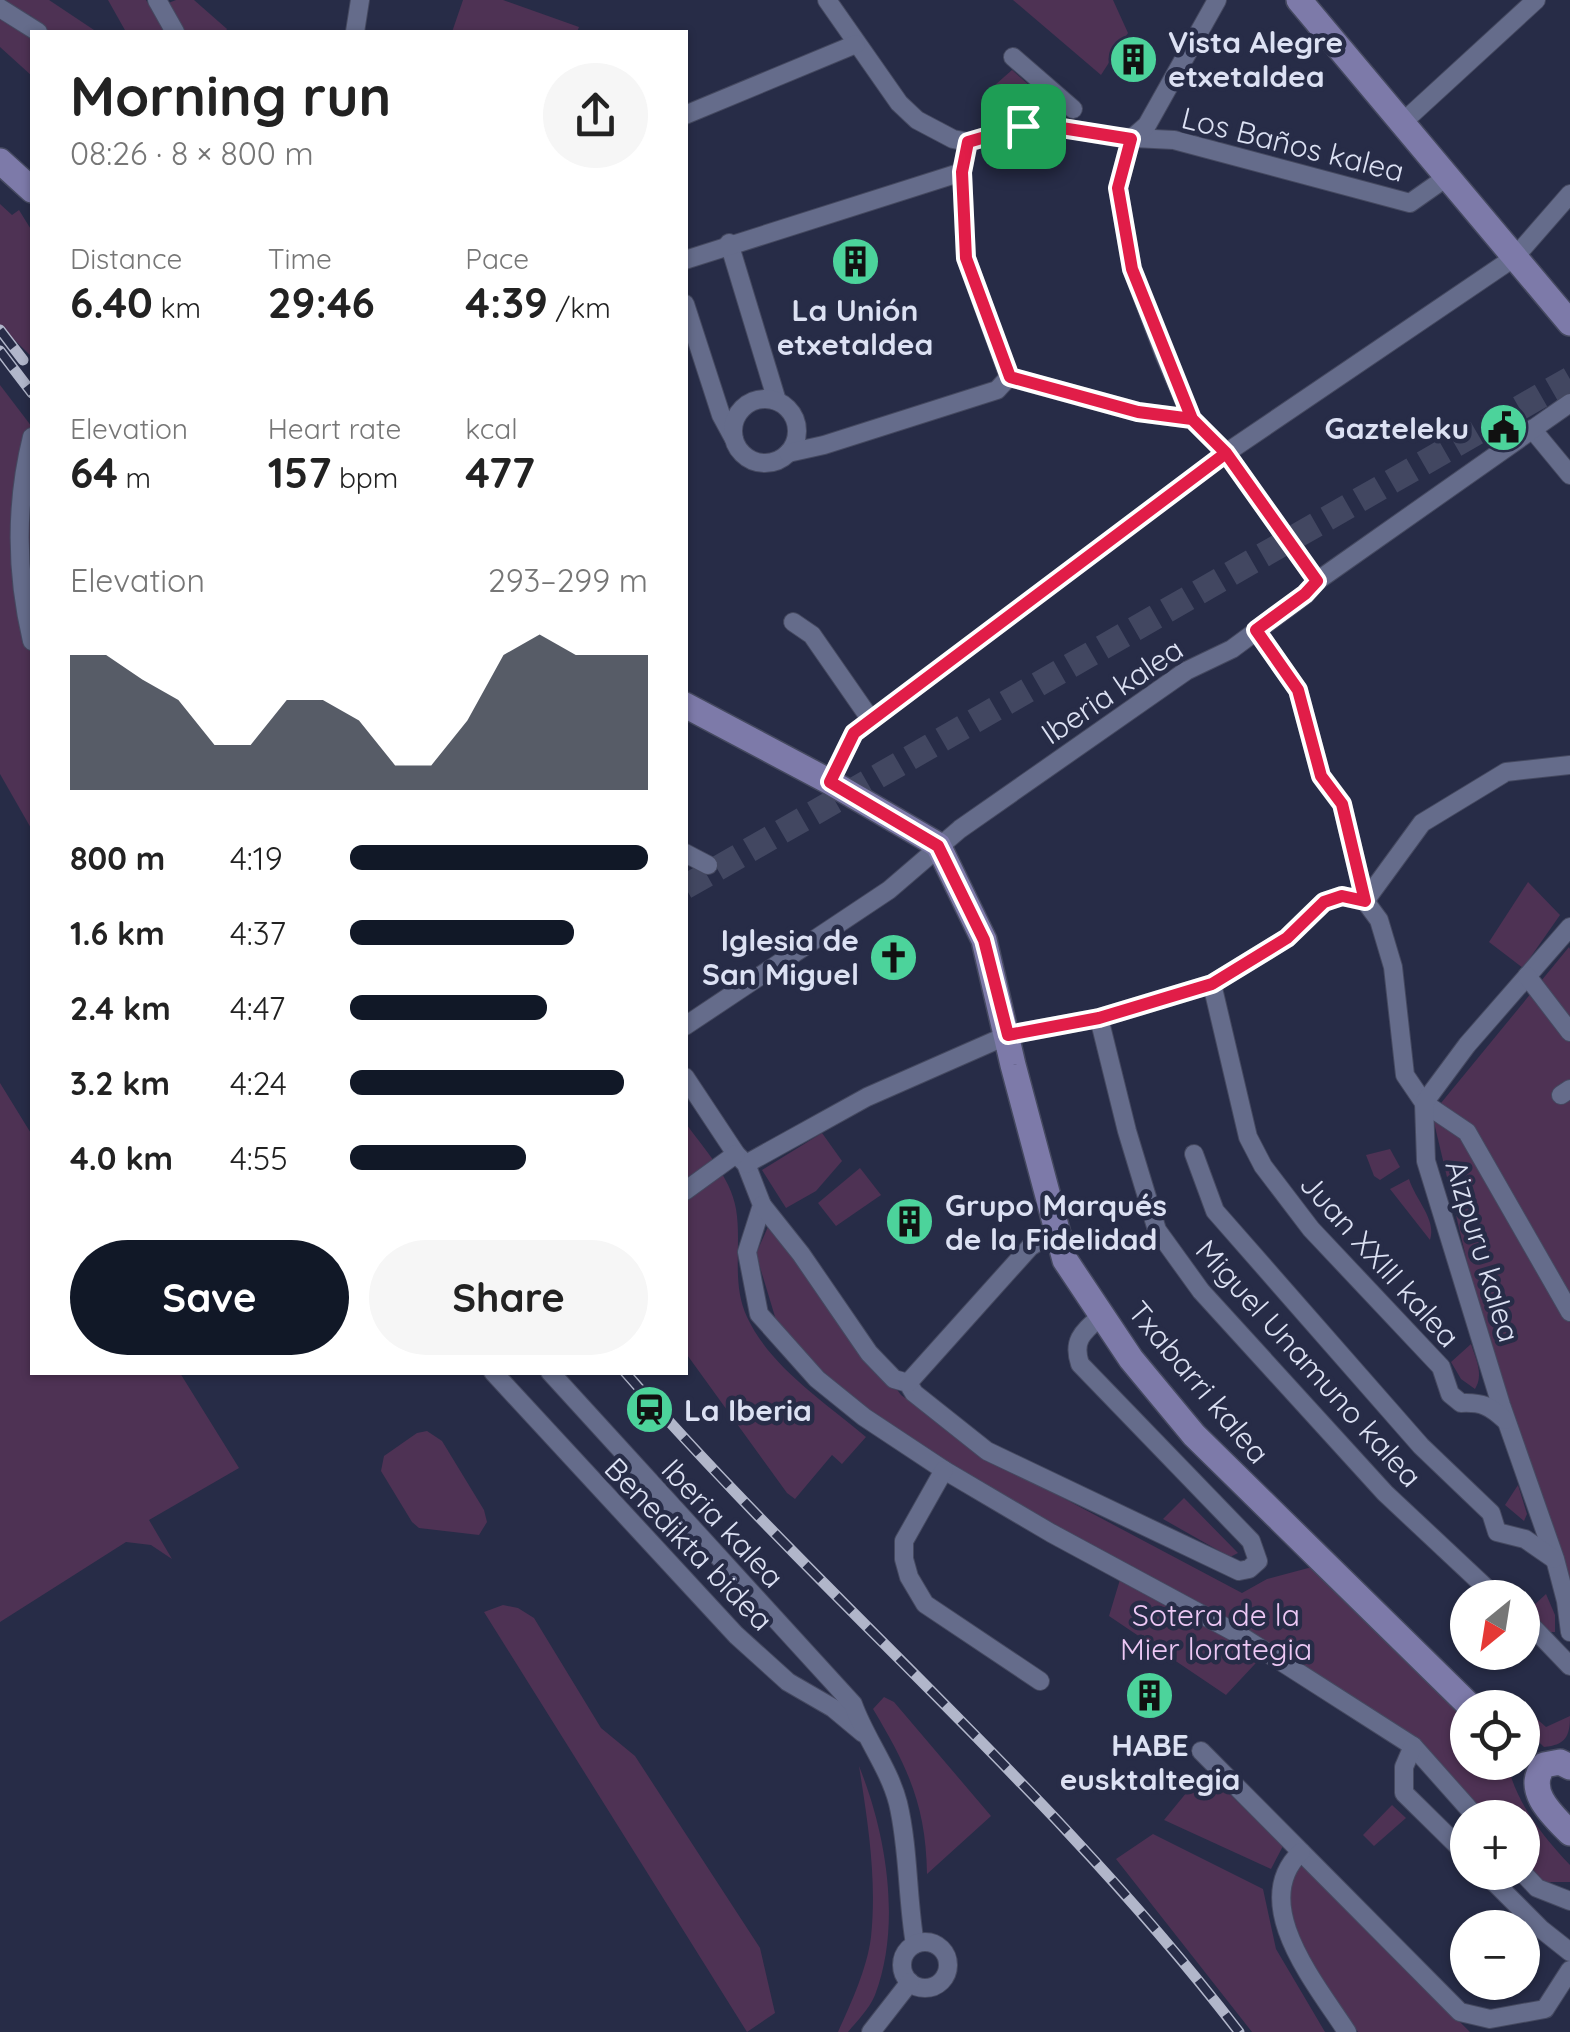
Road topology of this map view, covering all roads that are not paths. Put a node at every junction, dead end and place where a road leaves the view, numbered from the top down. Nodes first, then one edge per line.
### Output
1 (157, 0) edge
2 (360, 0) edge
3 (827, 0) edge
4 (1217, 0) edge
5 (1299, 0) edge
6 (1536, 0) edge
7 (0, 8) edge
8 (35, 30) edge
9 (174, 30) edge
10 (355, 30) edge
11 (856, 44) junction
12 (1013, 58) dead end
13 (1073, 109) dead end
14 (688, 114) edge
15 (1402, 123) junction
16 (1131, 139) junction
17 (968, 142) junction
18 (0, 161) edge
19 (962, 172) junction
20 (1447, 177) junction
21 (30, 188) edge
22 (1570, 194) edge
23 (729, 244) junction
24 (1516, 256) junction
25 (688, 259) edge
26 (688, 313) edge
27 (1570, 323) edge
28 (1010, 377) junction
29 (776, 401) junction
30 (1570, 403) edge
31 (1192, 419) junction
32 (1532, 429) junction
33 (734, 439) junction
34 (30, 447) edge
35 (788, 453) junction
36 (1226, 453) junction
37 (1570, 476) edge
38 (1317, 581) junction
39 (792, 622) dead end
40 (1256, 630) junction
41 (30, 632) edge
42 (688, 707) edge
43 (872, 720) junction
44 (1570, 765) edge
45 (830, 782) junction
46 (938, 846) junction
47 (688, 855) edge
48 (708, 865) dead end
49 (1365, 901) junction
50 (1570, 927) edge
51 (1527, 976) junction
52 (1212, 984) junction
53 (1099, 1018) junction
54 (688, 1024) edge
55 (1570, 1032) edge
56 (1008, 1035) junction
57 (688, 1081) edge
58 (1424, 1103) junction
59 (1194, 1154) dead end
60 (741, 1159) junction
61 (688, 1189) edge
62 (762, 1206) junction
63 (1056, 1231) junction
64 (1570, 1312) edge
65 (1101, 1316) junction
66 (496, 1375) edge
67 (553, 1375) edge
68 (908, 1383) junction
69 (1509, 1424) junction
70 (1227, 1468) junction
71 (944, 1470) junction
72 (1202, 1490) junction
73 (1555, 1560) junction
74 (1478, 1580) edge
75 (1570, 1632) edge
76 (1540, 1635) edge
77 (819, 1666) junction
78 (1570, 1666) edge
79 (1040, 1681) dead end
80 (1454, 1690) edge
81 (817, 1699) junction
82 (864, 1733) junction
83 (1413, 1746) junction
84 (1202, 1752) dead end
85 (1552, 1762) edge
86 (1461, 1800) edge
87 (1570, 1833) edge
88 (1450, 1838) edge
89 (1301, 1852) junction
90 (1540, 1889) edge
91 (1502, 1890) edge
92 (1570, 1901) edge
93 (915, 1944) junction
94 (1570, 1952) edge
95 (1570, 1970) edge
96 (910, 1982) junction
97 (871, 2032) edge
98 (1347, 2032) edge

1 - 9 street
2 - 10 street
3 - 11 street
4 - 16 street
5 - 15 street
6 - 15 street
7 - 8 street
11 - 14 street
11 - 17 street
12 - 13 street
15 - 20 street
16 - 17 street, Los Baños kalea
16 - 20 street, Los Baños kalea
16 - 31 street
17 - 19 street
18 - 21 street
19 - 23 street
19 - 28 street
20 - 24 street
22 - 24 street
23 - 25 street
23 - 29 street
24 - 27 street
24 - 36 street
26 - 33 street
28 - 31 street
28 - 35 street
29 - 33 street
29 - 35 street
30 - 32 street, Iberia kalea
31 - 36 street
32 - 37 street
32 - 38 street, Iberia kalea
33 - 35 street
34 - 41 street
36 - 38 street
36 - 43 street
38 - 40 street, Iberia kalea
39 - 43 street
40 - 46 street, Iberia kalea
40 - 49 street
42 - 45 street
43 - 45 street
44 - 49 street
45 - 46 street
46 - 54 street, Iberia kalea
46 - 56 street, Txabarri kalea
47 - 48 street
49 - 52 street
49 - 58 street
50 - 51 street
51 - 55 street
51 - 58 street
52 - 53 street
52 - 69 street, Juan XXIII kalea
53 - 56 street
53 - 74 street, Miguel Unamuno kalea
56 - 60 street
56 - 63 street, Txabarri kalea
57 - 60 street
58 - 64 street
58 - 69 street, Aizpuru kalea
59 - 73 street
60 - 61 street
60 - 62 street
62 - 68 street
62 - 71 street
63 - 65 street, Txabarri kalea
63 - 68 street
65 - 70 street, Txabarri kalea
65 - 72 street
66 - 81 street, Benedikta bidea
67 - 77 street, Iberia kalea
68 - 72 street
69 - 73 street, Aizpuru kalea
70 - 72 street
70 - 80 street, Txabarri kalea
71 - 79 street
71 - 83 street
73 - 75 street, Aizpuru kalea
76 - 78 street
77 - 81 street
77 - 82 street, Iberia kalea
81 - 82 street, Benedikta bidea
82 - 93 street, Iberia kalea
83 - 86 street
83 - 88 street
84 - 89 street
85 - 87 street
89 - 95 street
89 - 98 street
90 - 92 street
91 - 94 street
93 - 96 street
93 - 96 street
96 - 97 street

